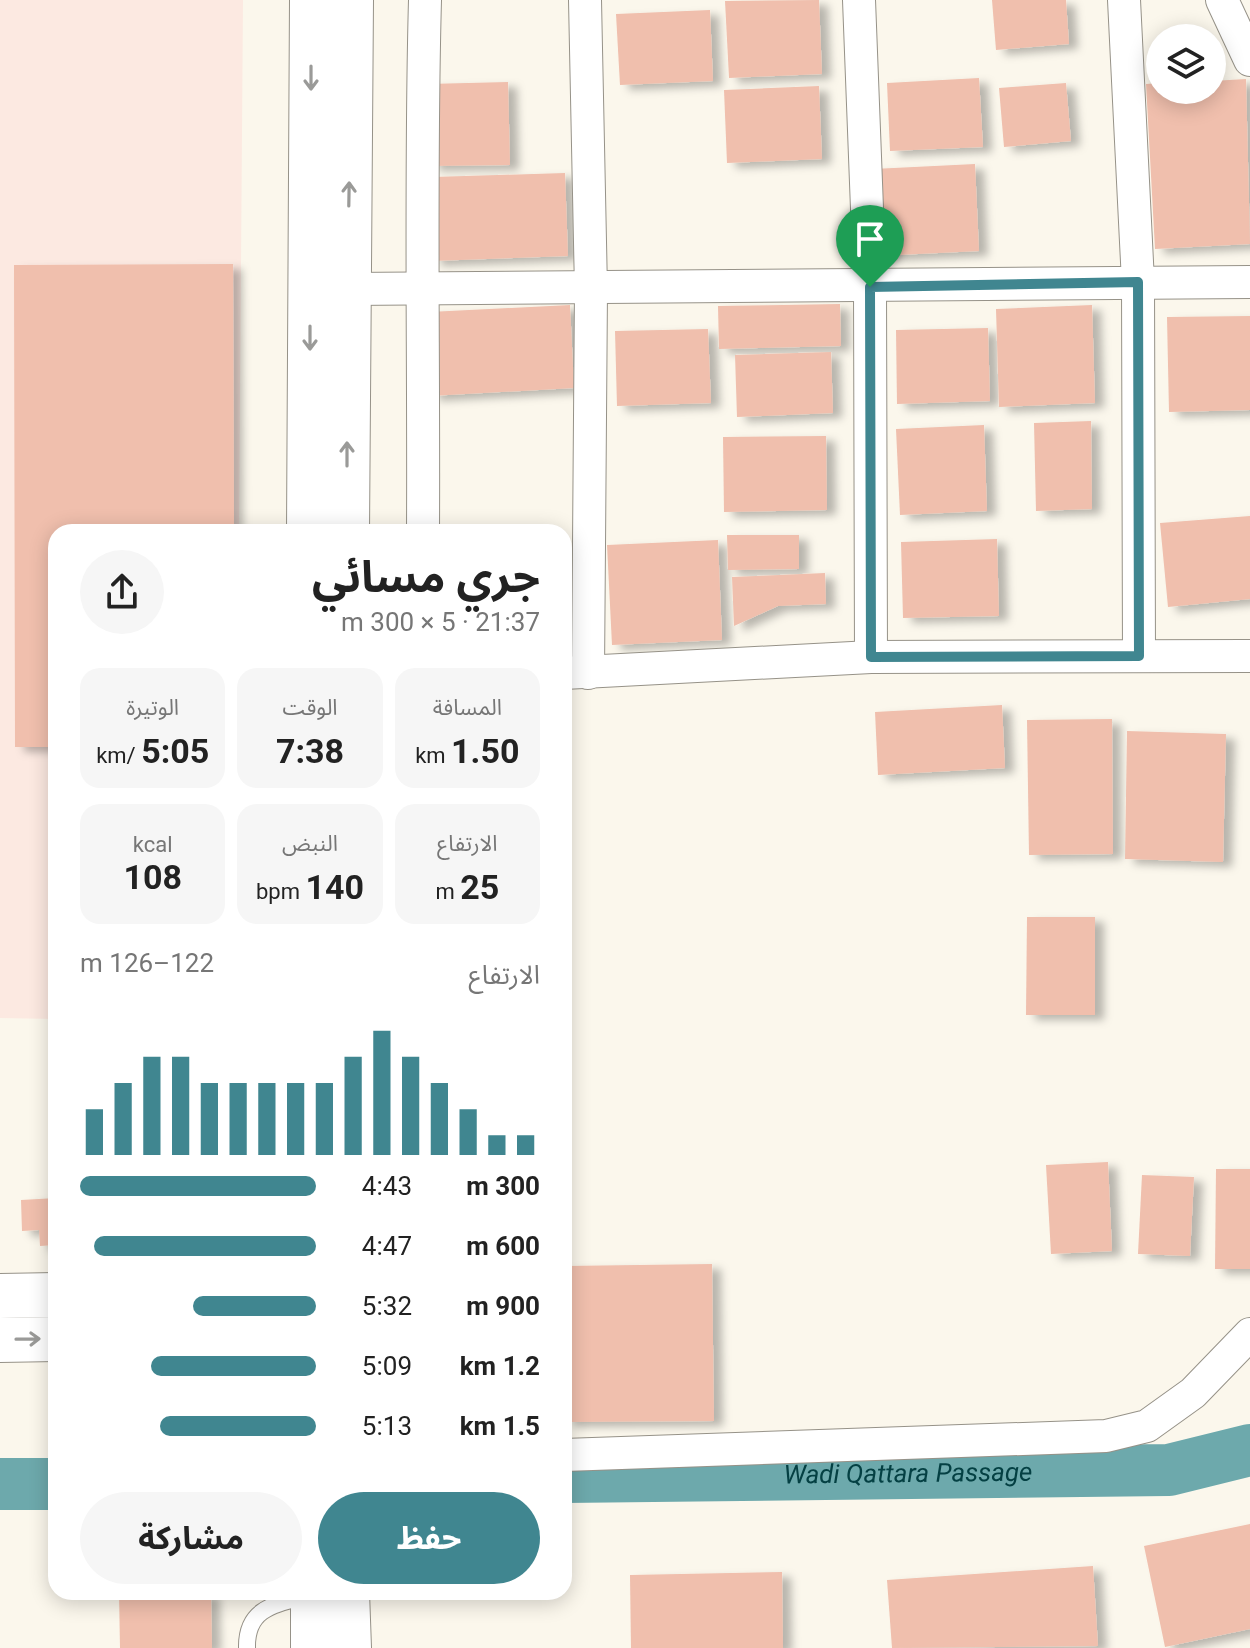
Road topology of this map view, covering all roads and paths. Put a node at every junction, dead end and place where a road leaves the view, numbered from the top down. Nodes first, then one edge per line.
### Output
1 (312, 0) edge
2 (351, 0) edge
3 (425, 0) edge
4 (585, 0) edge
5 (859, 0) edge
6 (1124, 0) edge
7 (1222, 0) edge
8 (1250, 60) edge
9 (1138, 282) junction
10 (1250, 282) edge
11 (424, 286) junction
12 (870, 287) junction
13 (348, 289) junction
14 (591, 290) junction
15 (309, 524) edge
16 (347, 524) edge
17 (423, 524) edge
18 (1139, 656) junction
19 (1250, 656) edge
20 (871, 657) junction
21 (576, 673) edge
22 (48, 1295) edge
23 (0, 1296) edge
24 (1250, 1334) edge
25 (48, 1339) edge
26 (0, 1340) edge
27 (572, 1455) edge
28 (300, 1600) edge
29 (328, 1600) edge
30 (332, 1600) edge
31 (335, 1600) edge
32 (247, 1648) edge
33 (313, 1648) edge
34 (349, 1648) edge
35 (371, 1648) edge

1 -> 15 main road
13 -> 2 main road
3 - 11 street
4 - 14 street
5 - 12 street
6 - 9 street
7 - 8 street
9 - 10 street
9 - 12 street
9 - 18 street
11 - 13 street
11 - 14 street
11 - 17 street
12 - 14 street
12 - 20 street
16 -> 13 main road
14 - 21 street
18 - 19 street
18 - 20 street
20 - 21 street
22 - 23 main road
24 - 27 street
26 -> 25 main road
28 - 32 lane
29 - 33 main road
30 - 34 main road
31 - 35 street

